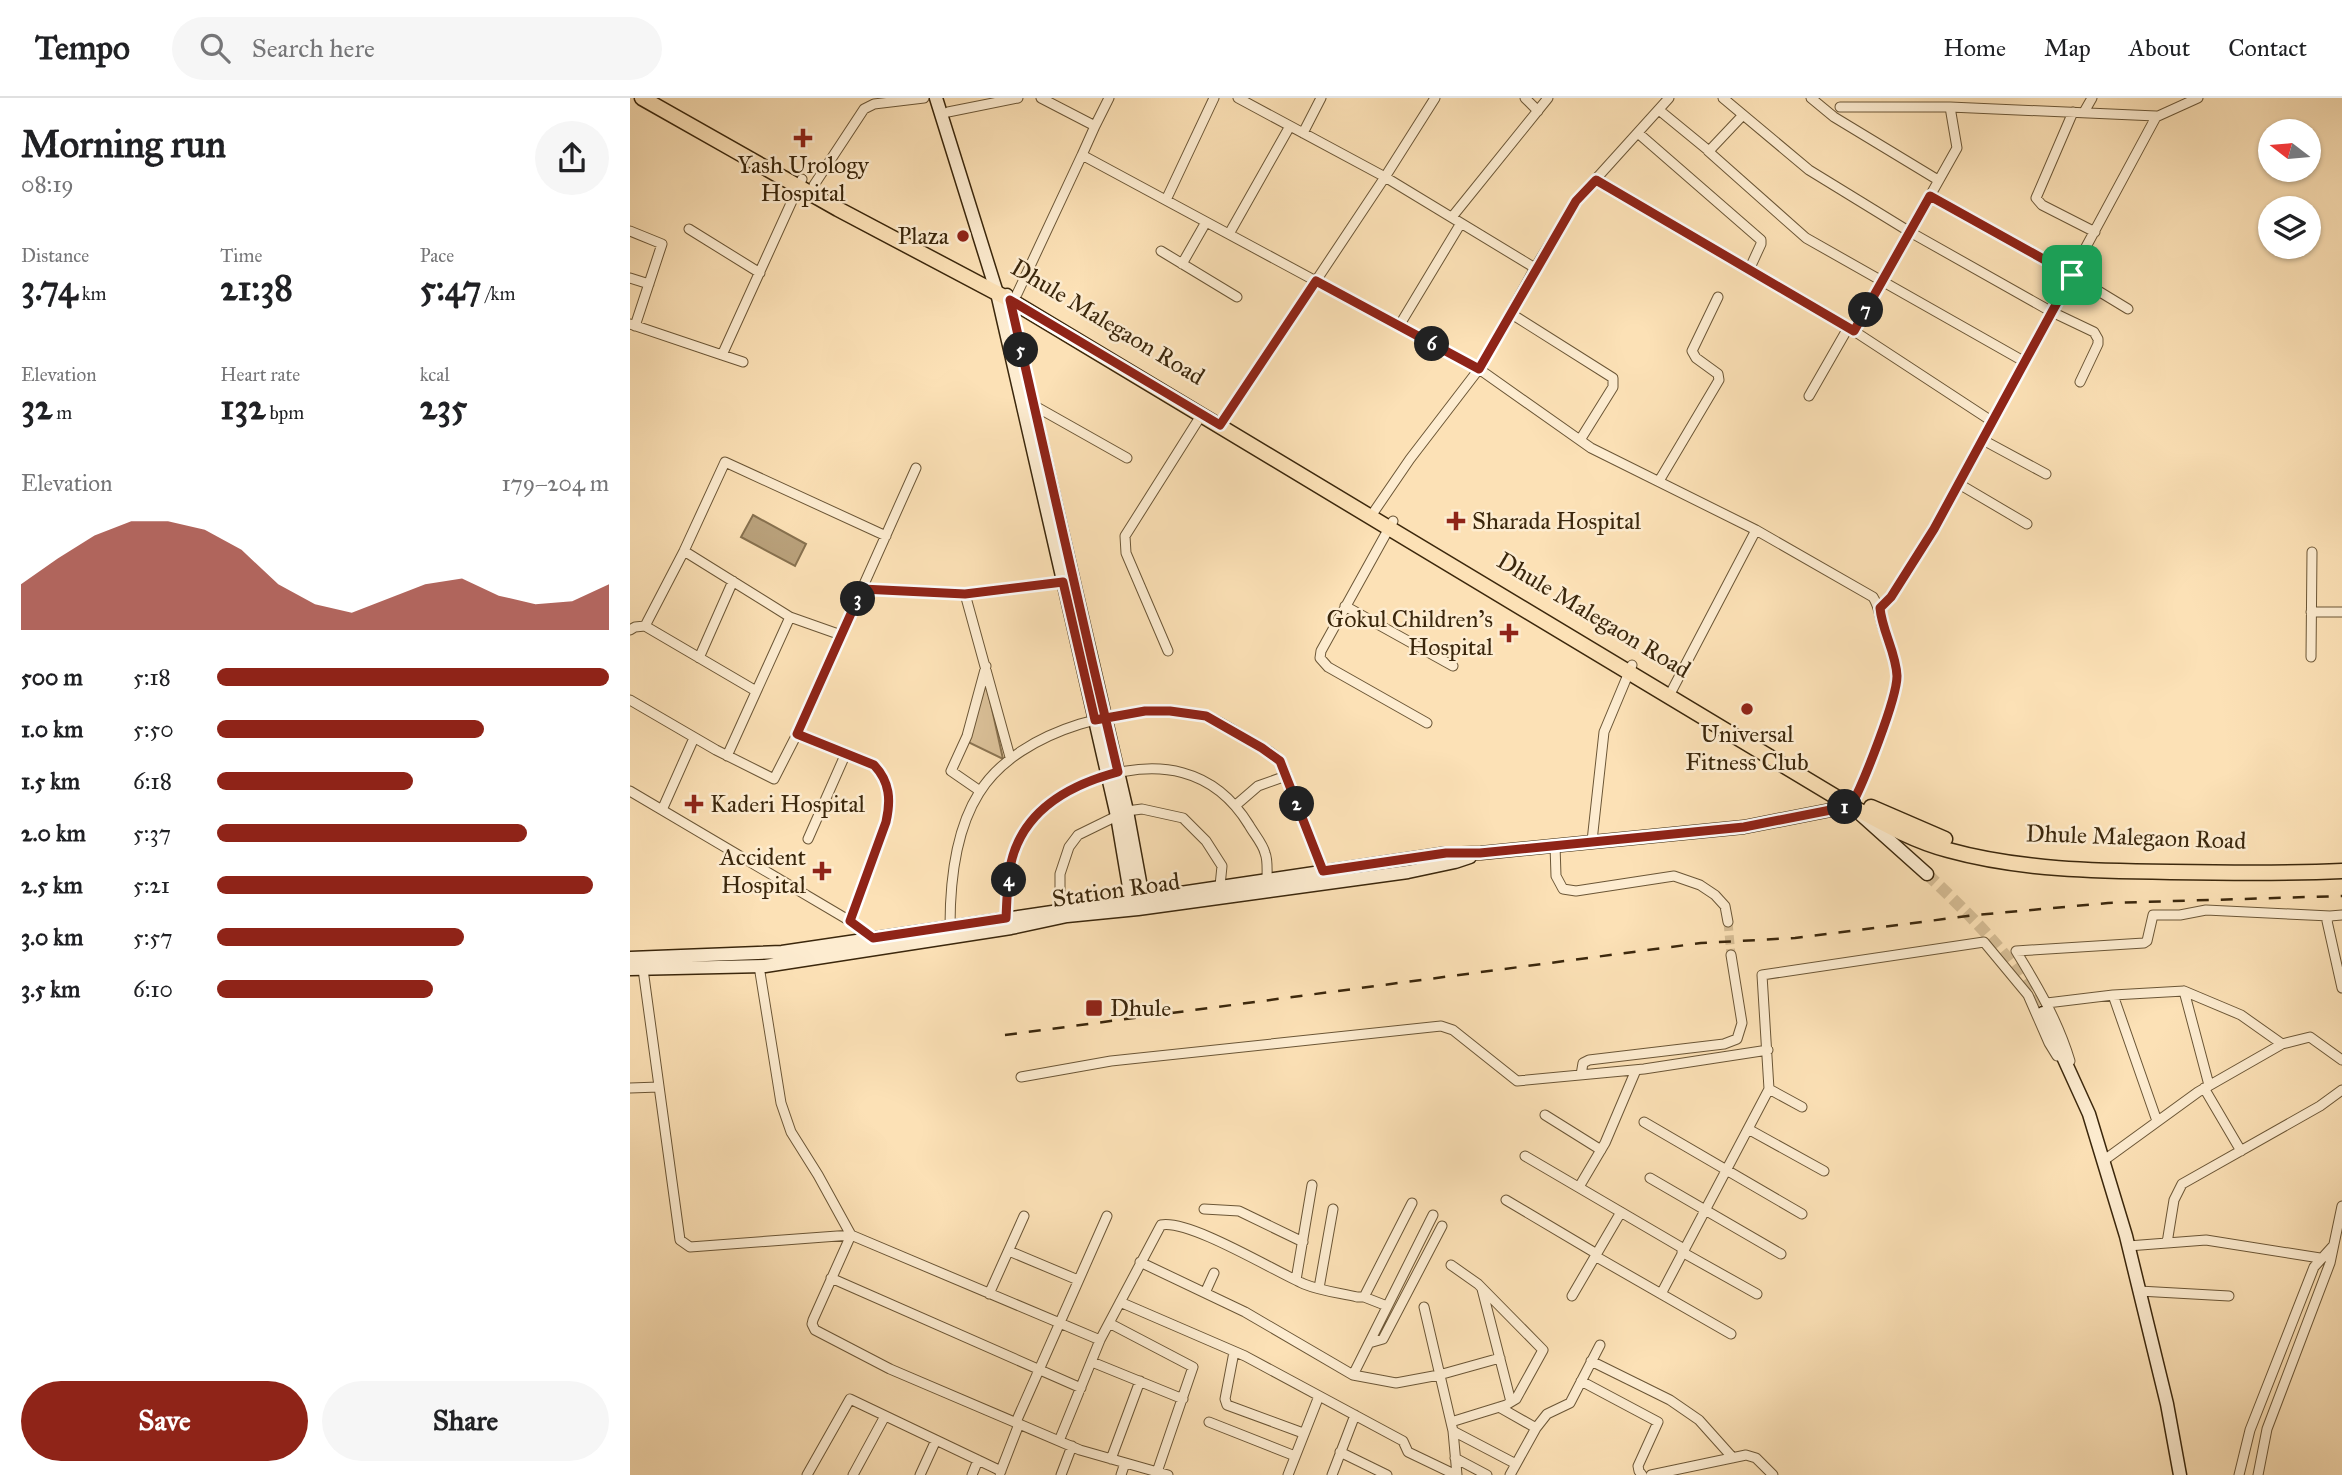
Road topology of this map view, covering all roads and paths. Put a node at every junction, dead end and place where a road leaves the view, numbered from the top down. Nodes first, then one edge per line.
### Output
1 (642, 98) edge
2 (658, 98) edge
3 (924, 98) edge
4 (936, 98) edge
5 (943, 98) edge
6 (1018, 98) edge
7 (1041, 98) edge
8 (1109, 98) edge
9 (1214, 98) edge
10 (1238, 98) edge
11 (1321, 98) edge
12 (1435, 98) edge
13 (1525, 98) edge
14 (1548, 98) edge
15 (1669, 98) edge
16 (1723, 98) edge
17 (1742, 98) edge
18 (1811, 98) edge
19 (2092, 98) edge
20 (2199, 98) edge
21 (1841, 102) edge
22 (1924, 102) edge
23 (1734, 107) junction
24 (1950, 107) junction
25 (1659, 110) junction
26 (1538, 111) junction
27 (2073, 111) junction
28 (948, 112) junction
29 (2084, 112) junction
30 (1743, 115) junction
31 (2156, 117) junction
32 (1839, 121) junction
33 (1095, 126) junction
34 (1290, 126) junction
35 (1303, 133) junction
36 (1638, 133) junction
37 (1707, 151) junction
38 (1082, 155) junction
39 (1385, 177) junction
40 (1596, 180) junction
41 (1938, 180) junction
42 (805, 183) junction
43 (1930, 196) junction
44 (1166, 200) junction
45 (1452, 217) junction
46 (1206, 222) junction
47 (1461, 223) junction
48 (689, 229) dead end
49 (630, 231) edge
50 (1910, 232) junction
51 (2095, 232) junction
52 (1229, 234) junction
53 (1161, 251) dead end
54 (1182, 264) junction
55 (1535, 268) junction
56 (1749, 270) junction
57 (760, 273) junction
58 (2072, 275) junction
59 (630, 278) edge
60 (1316, 281) junction
61 (1882, 281) junction
62 (649, 284) junction
63 (1004, 291) junction
64 (1237, 297) dead end
65 (1718, 297) dead end
66 (2128, 309) dead end
67 (2052, 312) junction
68 (1510, 313) junction
69 (632, 325) edge
70 (1399, 326) junction
71 (1851, 330) junction
72 (722, 355) junction
73 (743, 362) dead end
74 (2025, 362) junction
75 (1479, 369) junction
76 (2080, 382) dead end
77 (1809, 396) dead end
78 (1033, 405) junction
79 (1202, 414) junction
80 (1222, 421) junction
81 (1993, 422) junction
82 (1580, 440) junction
83 (1983, 440) junction
84 (1127, 458) dead end
85 (916, 468) dead end
86 (2046, 474) dead end
87 (1659, 481) junction
88 (1959, 484) junction
89 (1373, 513) junction
90 (1391, 524) junction
91 (2027, 524) dead end
92 (1756, 530) junction
93 (886, 536) junction
94 (684, 551) junction
95 (2312, 552) dead end
96 (733, 581) junction
97 (1063, 582) junction
98 (862, 589) junction
99 (965, 594) junction
100 (1345, 606) junction
101 (1880, 608) junction
102 (2311, 612) junction
103 (2342, 612) edge
104 (790, 617) junction
105 (645, 626) junction
106 (630, 631) edge
107 (841, 635) junction
108 (1168, 651) dead end
109 (2311, 657) dead end
110 (699, 658) junction
111 (986, 666) junction
112 (1453, 666) dead end
113 (1630, 668) junction
114 (756, 691) junction
115 (1671, 693) junction
116 (630, 700) edge
117 (1100, 720) junction
118 (1427, 723) dead end
119 (797, 734) junction
120 (694, 738) junction
121 (846, 753) junction
122 (727, 756) junction
123 (1010, 757) junction
124 (1113, 774) junction
125 (1286, 776) junction
126 (630, 791) edge
127 (980, 791) junction
128 (1853, 802) junction
129 (1236, 805) junction
130 (662, 810) junction
131 (1122, 813) junction
132 (808, 839) dead end
133 (1592, 841) junction
134 (1555, 845) junction
135 (1480, 853) junction
136 (2342, 863) edge
137 (1323, 871) junction
138 (2342, 871) edge
139 (1927, 874) tunnel mouth
140 (1267, 879) junction
141 (1220, 886) junction
142 (1137, 898) junction
143 (1060, 910) junction
144 (2342, 915) edge
145 (2330, 916) junction
146 (1006, 918) junction
147 (850, 921) junction
148 (1728, 922) tunnel mouth
149 (950, 926) junction
150 (873, 938) junction
151 (885, 946) junction
152 (1731, 955) tunnel mouth
153 (630, 958) edge
154 (759, 966) junction
155 (637, 969) edge
156 (2342, 988) edge
157 (2184, 991) junction
158 (2113, 995) junction
159 (2045, 1008) junction
160 (2282, 1044) junction
161 (1768, 1049) junction
162 (2342, 1060) edge
163 (1636, 1070) junction
164 (1581, 1075) junction
165 (1021, 1077) dead end
166 (659, 1087) junction
167 (2077, 1087) junction
168 (2206, 1087) junction
169 (630, 1088) edge
170 (1769, 1089) junction
171 (2342, 1090) edge
172 (1802, 1107) dead end
173 (1545, 1115) dead end
174 (2157, 1121) junction
175 (1644, 1122) dead end
176 (1748, 1129) junction
177 (1601, 1150) junction
178 (2241, 1151) junction
179 (1525, 1156) dead end
180 (2103, 1161) junction
181 (1727, 1170) junction
182 (1824, 1171) dead end
183 (1650, 1178) dead end
184 (1312, 1185) dead end
185 (1580, 1187) junction
186 (1506, 1200) dead end
187 (1412, 1203) dead end
188 (2342, 1206) edge
189 (1204, 1209) dead end
190 (1333, 1209) dead end
191 (1705, 1210) junction
192 (1621, 1212) junction
193 (1802, 1214) dead end
194 (1433, 1215) dead end
195 (1024, 1216) dead end
196 (1107, 1216) dead end
197 (1442, 1226) dead end
198 (851, 1234) junction
199 (1303, 1242) junction
200 (2167, 1243) junction
201 (2334, 1245) junction
202 (2128, 1246) junction
203 (1683, 1250) junction
204 (1009, 1251) junction
205 (1781, 1254) dead end
206 (1596, 1255) junction
207 (2320, 1258) junction
208 (1140, 1262) junction
209 (1451, 1265) dead end
210 (1214, 1273) dead end
211 (831, 1278) junction
212 (1078, 1280) junction
213 (1296, 1280) junction
214 (1319, 1288) junction
215 (1482, 1288) junction
216 (2139, 1291) junction
217 (1205, 1293) junction
218 (989, 1294) junction
219 (1661, 1294) junction
220 (1757, 1294) dead end
221 (1572, 1296) dead end
222 (2229, 1296) dead end
223 (1364, 1297) junction
224 (1120, 1302) junction
225 (1387, 1306) junction
226 (1424, 1307) dead end
227 (1058, 1323) junction
228 (1109, 1323) junction
229 (1731, 1334) dead end
230 (1100, 1340) junction
231 (1369, 1343) junction
232 (1600, 1345) dead end
233 (1234, 1352) junction
234 (1500, 1358) junction
235 (1591, 1361) junction
236 (1091, 1362) junction
237 (1038, 1371) junction
238 (1353, 1375) junction
239 (1439, 1376) junction
240 (1140, 1381) junction
241 (1581, 1381) junction
242 (1081, 1388) junction
243 (1319, 1395) junction
244 (1183, 1399) junction
245 (1511, 1402) junction
246 (1499, 1407) junction
247 (1355, 1415) junction
248 (885, 1416) junction
249 (1209, 1422) dead end
250 (1018, 1423) junction
251 (1452, 1426) junction
252 (1536, 1427) junction
253 (1303, 1433) junction
254 (936, 1440) junction
255 (1059, 1441) junction
256 (2246, 1444) junction
257 (1072, 1446) junction
258 (2263, 1449) junction
259 (1340, 1452) junction
260 (1295, 1456) junction
261 (1455, 1458) junction
262 (1733, 1458) junction
263 (1111, 1459) junction
264 (978, 1460) junction
265 (1125, 1463) junction
266 (1516, 1464) junction
267 (1157, 1472) junction
268 (1000, 1473) edge
269 (811, 1474) edge
270 (853, 1475) edge
271 (920, 1475) edge
272 (972, 1475) edge
273 (1060, 1475) edge
274 (1121, 1475) edge
275 (1168, 1475) edge
276 (1289, 1475) edge
277 (1332, 1475) edge
278 (1387, 1475) edge
279 (1456, 1475) edge
280 (1487, 1475) edge
281 (1510, 1475) edge
282 (1642, 1475) edge
283 (1651, 1475) edge
284 (1773, 1475) edge
285 (2180, 1475) edge
286 (2239, 1475) edge
287 (2258, 1475) edge

1 - 42 main road
2 - 42 main road, Dhule Malegaon Road
3 - 42 street
4 - 63 main road
5 - 28 main road
6 - 28 street
7 - 33 street
8 - 33 street
9 - 44 street
10 - 34 street
11 - 35 street
12 - 39 street
13 - 26 street
14 - 26 street
15 - 25 street
16 - 23 street
17 - 23 street
18 - 32 street
19 - 29 street
20 - 31 street
21 - 22 street
21 - 32 street
22 - 24 street
23 - 30 street
24 - 27 street
24 - 41 street
25 - 36 street
25 - 37 street
26 - 45 street
27 - 29 street
27 - 51 street
28 - 63 main road
29 - 31 street
30 - 37 street
30 - 50 street
31 - 51 street
32 - 41 street
33 - 38 street
34 - 35 street
34 - 52 street
35 - 39 street
36 - 40 street
36 - 56 street
37 - 61 street
38 - 44 street
38 - 63 street
39 - 45 street
39 - 60 street
40 - 55 street
40 - 56 street
41 - 43 street
42 - 57 street
42 - 63 main road, Dhule Malegaon Road
43 - 50 street
43 - 58 street
44 - 46 street
45 - 47 street
46 - 52 street
46 - 54 street
47 - 55 street
47 - 70 street
48 - 57 street
49 - 62 street
50 - 61 street
50 - 67 street
51 - 58 street
52 - 60 street
53 - 54 street
54 - 64 street
55 - 68 street
56 - 71 street
57 - 72 street
58 - 66 street
58 - 67 street
59 - 62 street
60 - 70 street
60 - 80 street
61 - 71 street
61 - 74 street
62 - 69 street
63 - 78 main road
63 - 79 main road
63 - 80 main road, Dhule Malegaon Road
63 - 97 main road
65 - 87 street
67 - 74 street
67 - 76 street
68 - 75 street
68 - 82 street
69 - 72 street
70 - 75 street
71 - 77 street
71 - 81 street
72 - 73 street
74 - 81 street
75 - 82 street
75 - 89 street
78 - 84 street
78 - 117 main road
79 - 80 main road
79 - 108 street
80 - 89 main road, Dhule Malegaon Road
81 - 83 street
82 - 87 street
83 - 86 street
83 - 88 street
85 - 93 street
87 - 92 street
88 - 91 street
88 - 101 street
89 - 90 main road, Dhule Malegaon Road
90 - 100 street
90 - 113 main road, Dhule Malegaon Road
92 - 101 street
92 - 115 street
93 - 94 street
93 - 98 street
94 - 96 street
94 - 105 street
95 - 102 street
96 - 104 street
96 - 110 street
97 - 99 street
97 - 117 main road
98 - 99 street
98 - 107 street
99 - 111 street
100 - 112 street
100 - 118 street
101 - 128 street
102 - 103 street
102 - 109 street
104 - 107 street
104 - 114 street
105 - 106 street
105 - 110 street
107 - 119 street
110 - 114 street
111 - 123 street
111 - 127 street
113 - 115 main road, Dhule Malegaon Road
113 - 133 street
114 - 122 street
115 - 128 main road, Dhule Malegaon Road
116 - 120 street
117 - 123 street
117 - 124 main road
117 - 125 street
119 - 121 street
119 - 122 street
120 - 122 street
120 - 130 street
121 - 132 street
121 - 147 street
123 - 127 street
124 - 129 street
124 - 131 main road
124 - 146 street
125 - 129 street
125 - 137 street
126 - 130 street
127 - 149 street
128 - 133 main road, Station Road
128 - 136 main road, Dhule Malegaon Road
128 - 138 main road, Dhule Malegaon Road
128 - 139 main road
129 - 140 street
130 - 147 street
131 - 141 street
131 - 142 main road
131 - 143 street
133 - 134 main road, Station Road
134 - 135 main road, Station Road
134 - 148 street
135 - 137 main road, Station Road
135 - 151 main road, Station Road
137 - 140 main road, Station Road
140 - 141 main road, Station Road
141 - 142 main road, Station Road
142 - 143 main road, Station Road
143 - 146 main road, Station Road
144 - 145 street
145 - 156 street
145 - 159 street
146 - 149 main road, Station Road
147 - 150 street
149 - 150 main road, Station Road
150 - 151 street
150 - 153 main road, Station Road
151 - 154 main road, Station Road
152 - 164 street
154 - 155 main road, Station Road
154 - 198 street
155 - 166 street
157 - 158 street
157 - 160 street
157 - 168 street
158 - 159 street
158 - 174 street
159 - 167 main road
160 - 162 street
160 - 168 street
161 - 163 street
161 - 167 street
161 - 170 street
163 - 164 street
163 - 177 street
164 - 165 street
166 - 169 street
166 - 198 street
167 - 180 main road
168 - 174 street
168 - 178 street
170 - 172 street
170 - 176 street
171 - 178 street
173 - 177 street
174 - 180 street
175 - 181 street
176 - 181 street
176 - 182 street
177 - 185 street
178 - 200 street
179 - 185 street
180 - 202 main road
181 - 191 street
181 - 193 street
183 - 191 street
184 - 199 street
185 - 192 street
186 - 206 street
187 - 223 street
188 - 201 street
189 - 199 street
190 - 214 street
191 - 203 street
191 - 205 street
192 - 203 street
192 - 206 street
194 - 225 street
195 - 204 street
196 - 212 street
197 - 231 street
198 - 211 street
198 - 218 street
199 - 213 street
200 - 202 street
200 - 207 street
201 - 207 street
201 - 258 street
202 - 216 main road
203 - 219 street
203 - 220 street
204 - 212 street
204 - 218 street
206 - 219 street
206 - 221 street
207 - 256 street
208 - 213 street
208 - 217 street
208 - 224 street
209 - 215 street
210 - 217 street
211 - 237 street
211 - 250 street
212 - 227 street
213 - 214 street
214 - 223 street
215 - 234 street
215 - 245 street
216 - 222 street
216 - 285 main road
217 - 238 street
218 - 227 street
219 - 229 street
223 - 225 street
224 - 228 street
224 - 233 street
225 - 231 street
226 - 239 street
227 - 230 street
227 - 237 street
228 - 230 street
228 - 244 street
230 - 236 street
231 - 238 street
232 - 235 street
233 - 243 street
233 - 253 street
234 - 239 street
234 - 245 street
235 - 241 street
235 - 262 street
236 - 240 street
236 - 242 street
237 - 242 street
237 - 250 street
238 - 239 street
239 - 251 street
240 - 244 street
240 - 263 street
241 - 252 street
241 - 282 street
242 - 255 street
243 - 247 street
243 - 253 street
244 - 267 street
245 - 246 street
246 - 251 street
246 - 252 street
247 - 259 street
247 - 279 street
248 - 254 street
248 - 269 street
248 - 270 street
249 - 260 street
250 - 255 street
250 - 268 street
251 - 261 street
251 - 266 street
252 - 266 street
253 - 260 street
254 - 264 street
254 - 271 street
255 - 257 street
256 - 258 street
256 - 286 street
257 - 263 street
257 - 273 street
258 - 287 street
259 - 277 street
259 - 278 street
260 - 276 street
261 - 279 street
261 - 280 street
262 - 283 street
262 - 284 street
263 - 265 street
264 - 268 street
264 - 272 street
265 - 267 street
265 - 274 street
266 - 281 street
267 - 275 street

